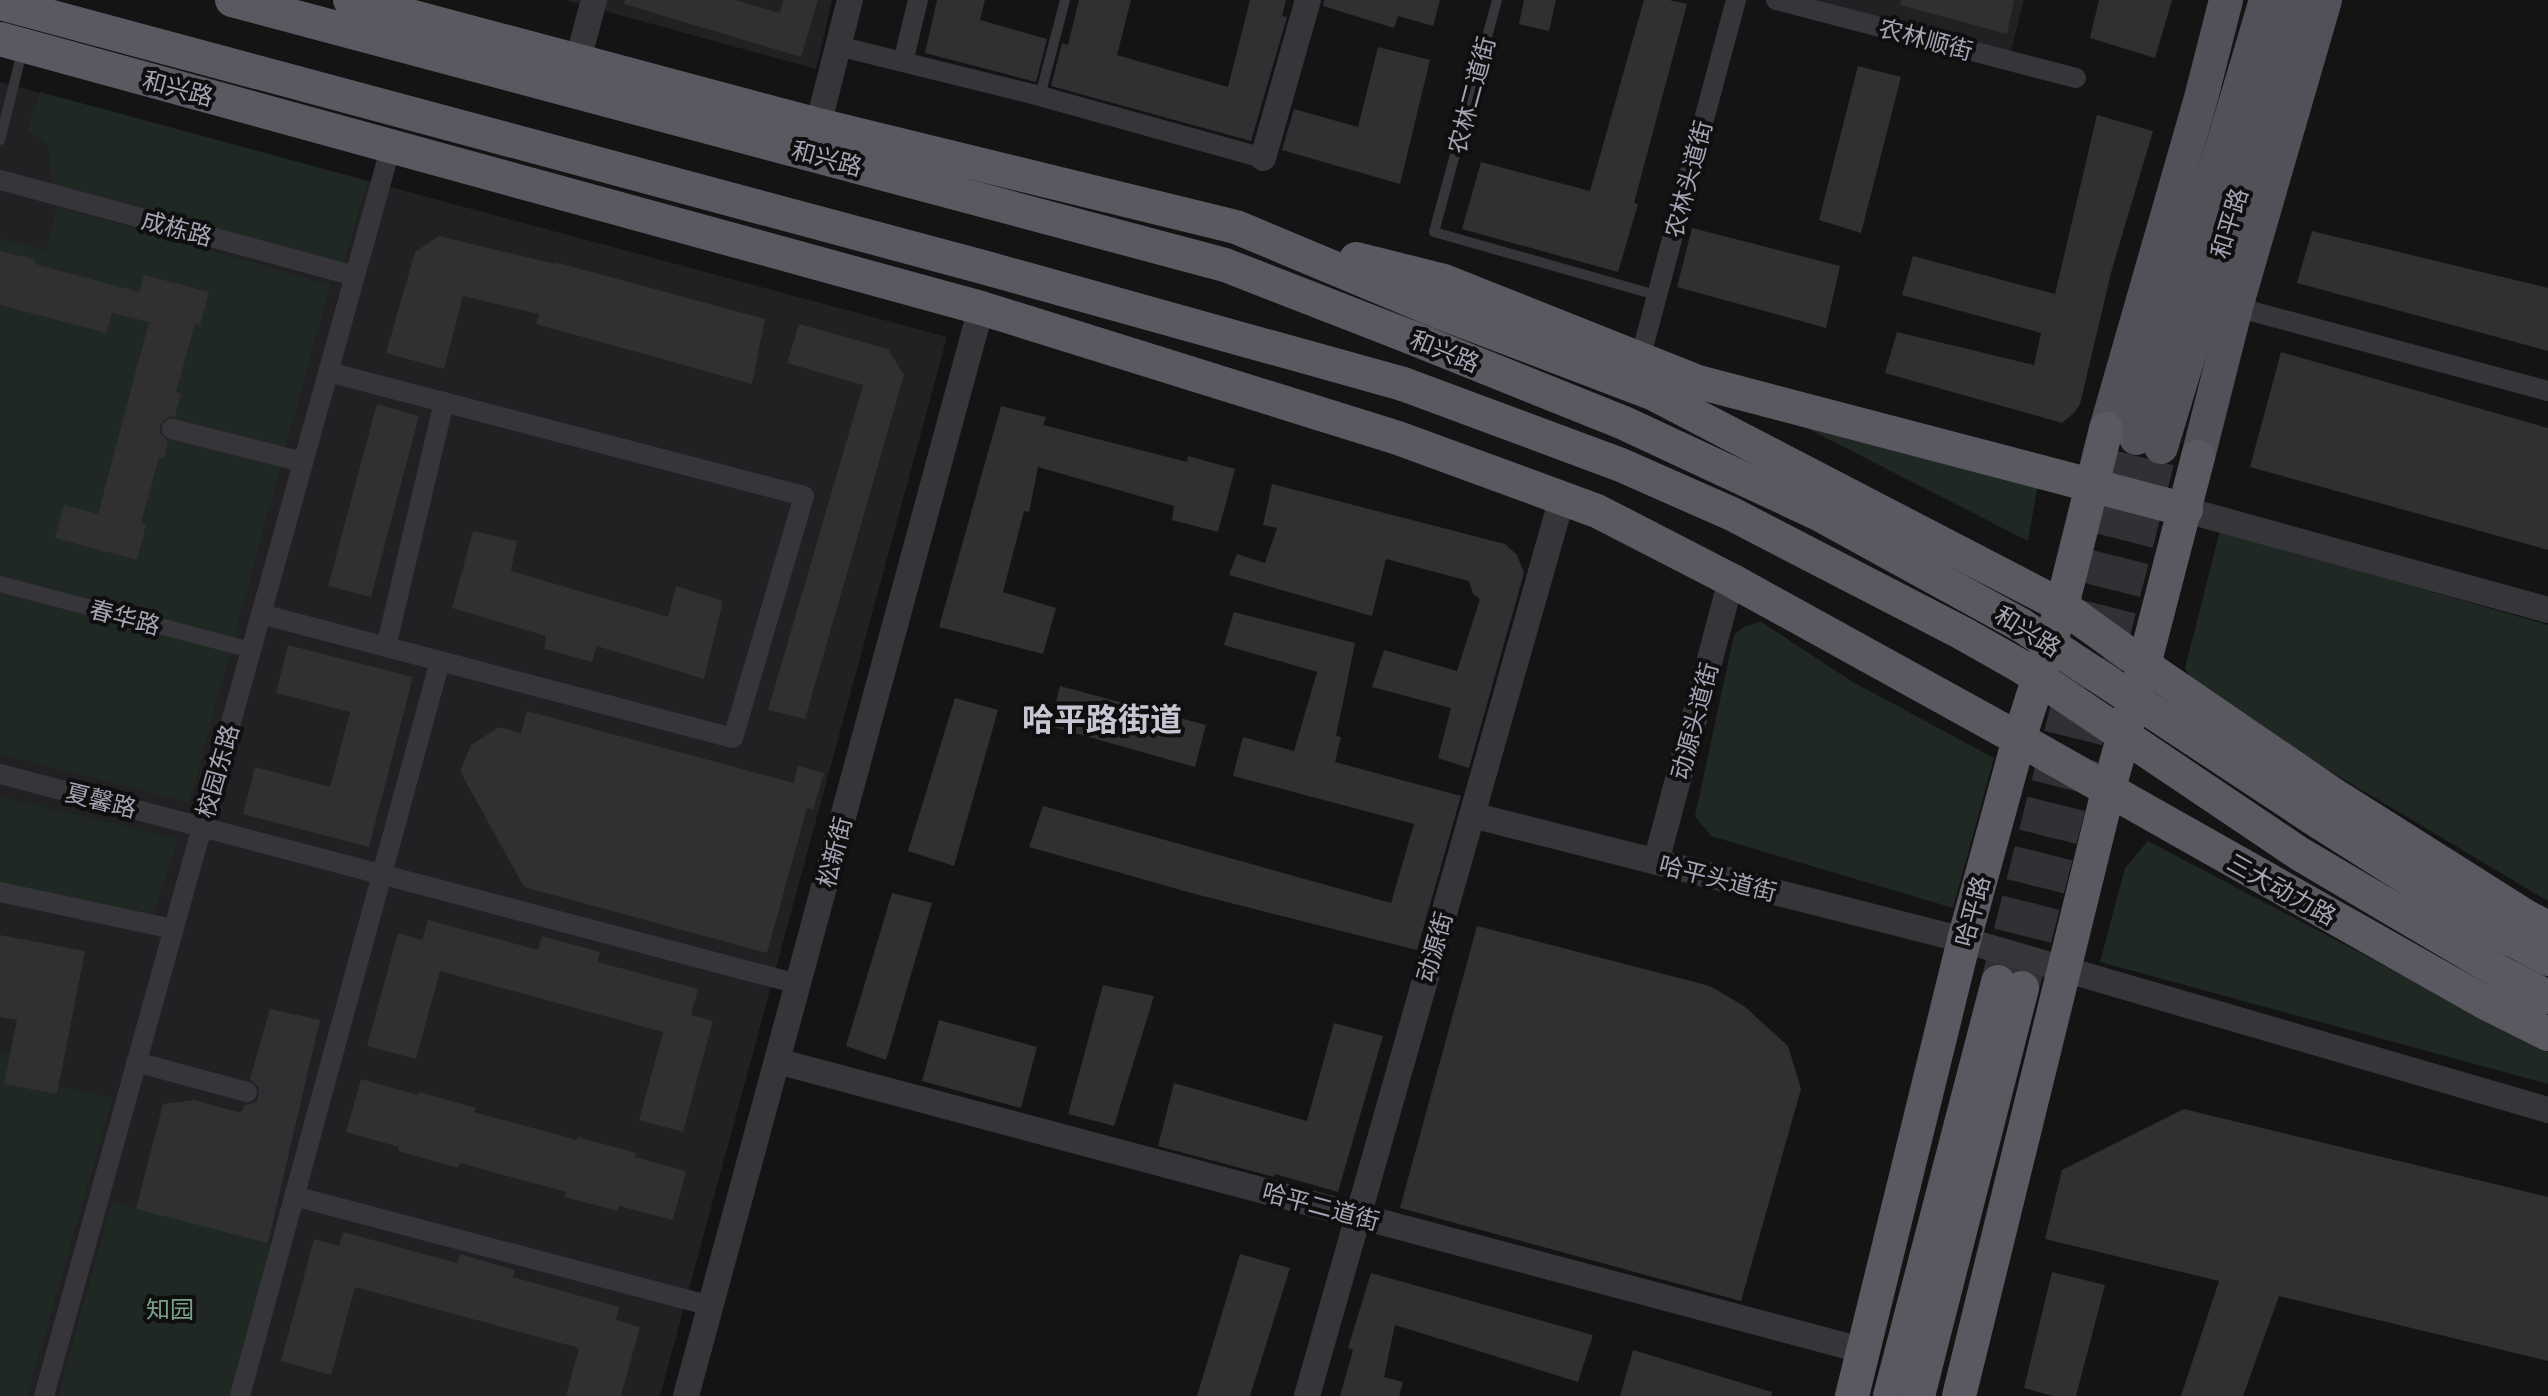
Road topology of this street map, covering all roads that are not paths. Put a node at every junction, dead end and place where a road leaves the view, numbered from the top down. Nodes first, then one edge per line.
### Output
1 (232, 0) edge
2 (350, 0) edge
3 (594, 0) edge
4 (850, 0) edge
5 (918, 0) edge
6 (1065, 0) edge
7 (1308, 0) edge
8 (1497, 0) edge
9 (1736, 0) edge
10 (1776, 0) edge
11 (2226, 0) edge
12 (2266, 0) edge
13 (2296, 0) edge
14 (2325, 0) edge
15 (0, 3) edge
16 (12, 42) edge
17 (838, 46) junction
18 (578, 59) junction
19 (903, 62) junction
20 (2076, 78) dead end
21 (1040, 96) junction
22 (818, 125) junction
23 (0, 140) edge
24 (391, 146) junction
25 (1263, 158) joint
26 (1021, 175) junction
27 (0, 180) edge
28 (1236, 227) junction
29 (1225, 265) junction
30 (355, 276) junction
31 (1656, 295) junction
32 (966, 304) junction
33 (2236, 307) junction
34 (1311, 357) junction
35 (1640, 359) junction
36 (328, 372) junction
37 (2548, 391) edge
38 (444, 402) junction
39 (172, 429) dead end
40 (2134, 438) junction
41 (2198, 457) joint
42 (303, 462) junction
43 (2091, 485) junction
44 (1562, 498) junction
45 (2186, 510) junction
46 (1731, 580) junction
47 (0, 584) edge
48 (2062, 606) junction
49 (2548, 610) edge
50 (261, 614) junction
51 (386, 647) junction
52 (251, 650) junction
53 (440, 661) junction
54 (2144, 665) junction
55 (2019, 739) junction
56 (0, 774) edge
57 (2108, 791) junction
58 (1472, 815) junction
59 (202, 826) junction
60 (1656, 862) junction
61 (381, 875) junction
62 (0, 892) edge
63 (2548, 928) edge
64 (173, 929) junction
65 (1964, 940) junction
66 (2548, 959) edge
67 (2063, 969) junction
68 (798, 984) junction
69 (2548, 997) edge
70 (2548, 1034) edge
71 (777, 1061) junction
72 (136, 1062) junction
73 (247, 1092) dead end
74 (2548, 1110) edge
75 (294, 1196) junction
76 (1358, 1216) junction
77 (711, 1306) junction
78 (1865, 1351) junction
79 (44, 1396) edge
80 (240, 1396) edge
81 (686, 1396) edge
82 (1307, 1396) edge
83 (1852, 1396) edge
84 (1890, 1396) edge
85 (1918, 1396) edge
86 (1959, 1396) edge

1 - 29 highway, 和兴路
2 - 18 highway, 和兴路
3 - 18 street
4 - 17 street
5 - 19 street
6 - 21 lane
7 - 25 street
8 - 31 lane, 农林二道街
9 - 31 street, 农林头道街
10 - 20 street, 农林顺街
11 - 40 main road
12 - 40 main road, 和平路
13 - 40 main road, 和平路
14 - 33 main road
15 - 34 highway
16 - 23 lane
16 - 24 highway, 和兴路
17 - 19 street
17 - 22 street
18 - 22 highway, 和兴路
19 - 21 street
21 - 25 street
22 - 26 highway, 和兴路
24 - 30 street, 校园东路
24 - 32 highway, 和兴路
26 - 28 highway, 和兴路
26 - 29 highway
27 - 30 street, 成栋路
28 - 35 highway, 和兴路
28 - 48 highway, 和兴路
29 - 66 highway, 和兴路, bridge
30 - 36 street, 校园东路
31 - 35 street, 农林头道街
32 - 34 highway
32 - 44 highway, 和兴路
32 - 68 street, 松新街
33 - 37 street
33 - 41 main road
34 - 69 highway, bridge
35 - 43 highway, 和兴路
36 - 38 street
36 - 42 street, 校园东路
38 - 51 street
38 - 53 street
39 - 42 street
40 - 43 highway, 哈平路
41 - 45 highway
42 - 50 street, 校园东路
43 - 45 highway, 和兴路
43 - 48 highway, 哈平路
44 - 46 highway, 和兴路
44 - 58 street, 动源街
45 - 49 street
45 - 54 highway
46 - 55 highway, 和兴路
46 - 60 street, 动源头道街
47 - 52 street, 春华路
48 - 54 highway
48 - 55 highway, 哈平路
50 - 51 street
50 - 52 street, 校园东路
51 - 53 street
52 - 59 street, 校园东路
53 - 61 street
54 - 57 highway
54 - 63 highway
55 - 57 highway, 三大动力路
55 - 65 highway, 哈平路
56 - 59 street, 夏馨路
57 - 67 highway
57 - 70 highway, 三大动力路
58 - 60 street, 哈平头道街
58 - 76 street, 动源街
59 - 61 street, 夏馨路
59 - 64 street, 校园东路
60 - 65 street, 哈平头道街
61 - 68 street, 夏馨路
61 - 75 street
62 - 64 street
64 - 72 street, 校园东路
65 - 67 street, 哈平头道街
65 - 78 highway, 哈平路
67 - 74 street, 哈平头道街
67 - 86 highway
68 - 71 street, 松新街
71 - 76 street, 哈平二道街
71 - 77 street, 松新街
72 - 73 street
72 - 79 street, 校园东路
75 - 77 street
75 - 80 street
76 - 78 street, 哈平二道街
76 - 82 street, 动源街
77 - 81 street, 松新街
78 - 83 highway, 哈平路
84 - 85 highway

